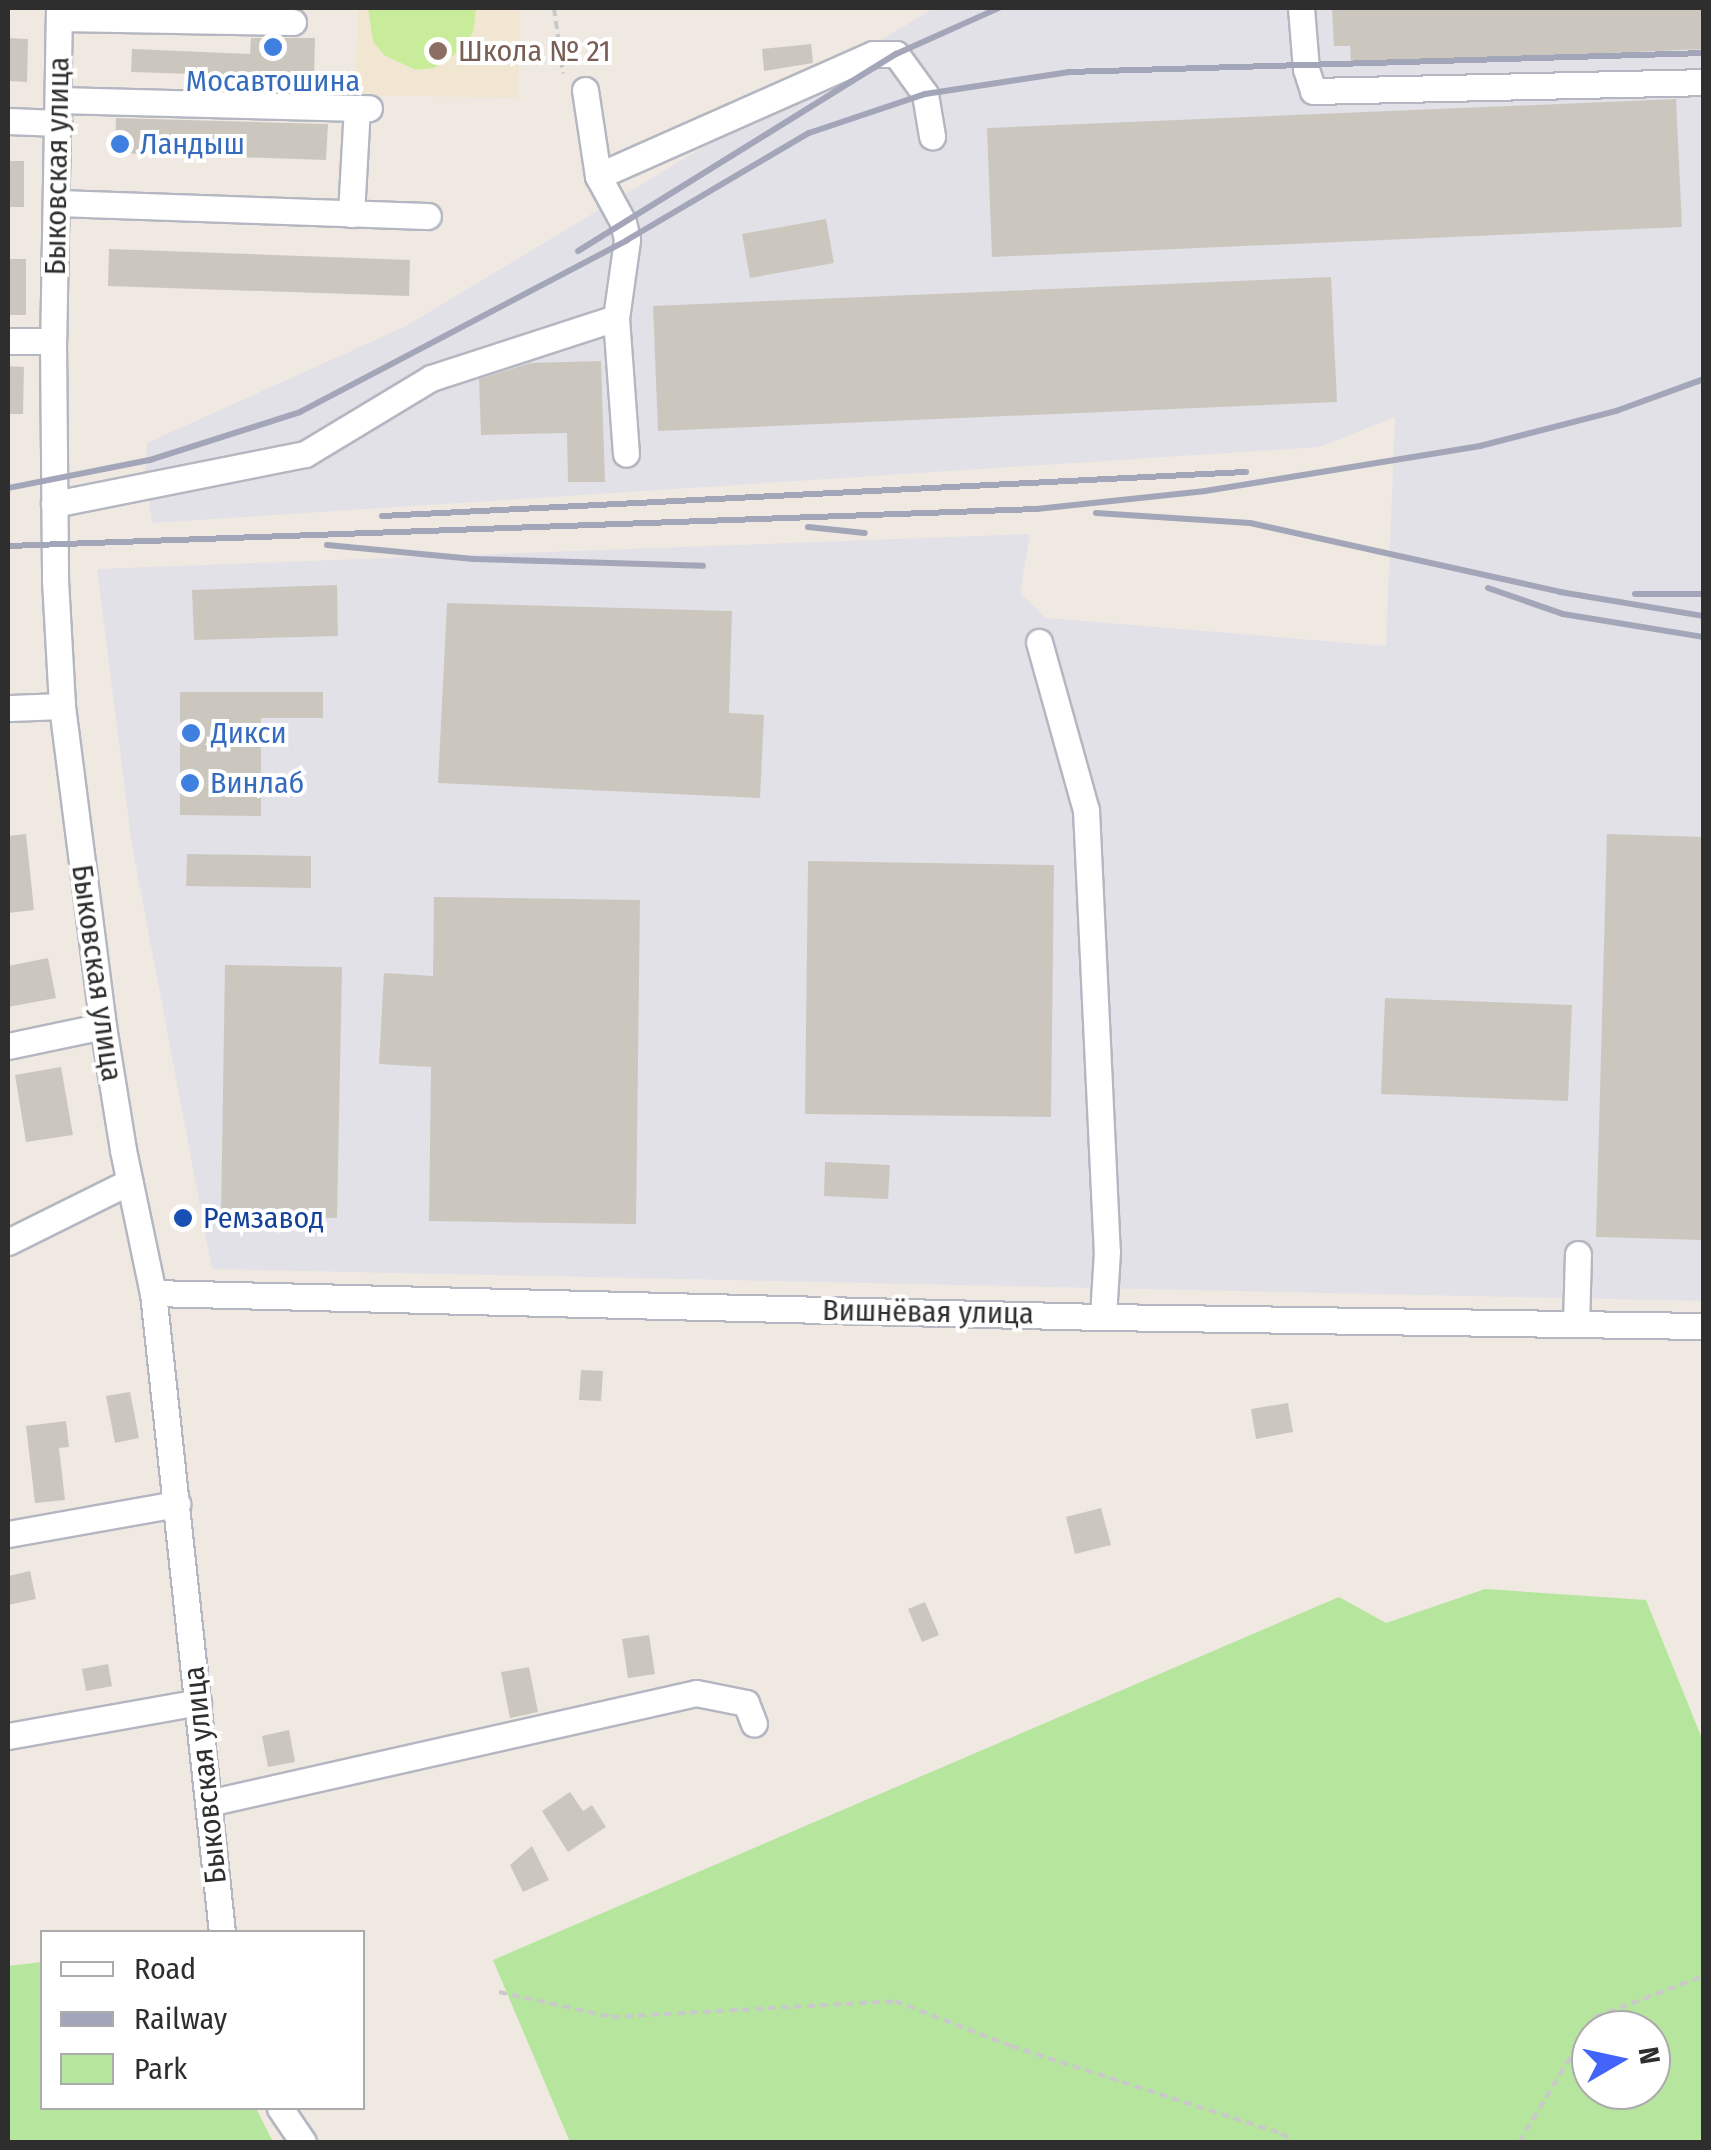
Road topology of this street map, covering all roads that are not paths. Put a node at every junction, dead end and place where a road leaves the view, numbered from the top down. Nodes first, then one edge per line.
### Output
1 (1301, 8) edge
2 (59, 12) edge
3 (292, 22) dead end
4 (1704, 82) edge
5 (586, 90) dead end
6 (59, 112) junction
7 (8, 121) edge
8 (932, 136) dead end
9 (598, 176) junction
10 (57, 203) junction
11 (350, 214) junction
12 (428, 216) dead end
13 (616, 318) junction
14 (8, 340) edge
15 (54, 341) junction
16 (626, 454) dead end
17 (54, 504) junction
18 (1039, 642) dead end
19 (62, 706) junction
20 (8, 708) edge
21 (103, 1026) junction
22 (8, 1046) edge
23 (129, 1182) junction
24 (8, 1242) edge
25 (1578, 1254) dead end
26 (153, 1293) junction
27 (1103, 1317) junction
28 (1576, 1324) junction
29 (1704, 1326) edge
30 (177, 1504) junction
31 (8, 1534) edge
32 (198, 1702) junction
33 (754, 1724) dead end
34 (8, 1736) edge
35 (208, 1803) junction
36 (222, 1930) edge
37 (281, 2110) edge
38 (302, 2142) edge

1 - 4 street
2 - 3 street
2 - 6 street, Быковская улица
5 - 9 street
6 - 7 street
6 - 10 street, Быковская улица
6 - 11 street
8 - 9 street
9 - 13 street
10 - 11 street
10 - 15 street, Быковская улица
11 - 12 street
13 - 16 street
13 - 17 street
14 - 15 street
15 - 17 street, Быковская улица
17 - 19 street, Быковская улица
18 - 27 street
19 - 20 street
19 - 21 street, Быковская улица
21 - 22 street
21 - 23 street, Быковская улица
23 - 24 street
23 - 26 street, Быковская улица
25 - 28 street
26 - 27 street, Вишнёвая улица
26 - 30 street, Быковская улица
27 - 28 street, Вишнёвая улица
28 - 29 street, Вишнёвая улица
30 - 31 street
30 - 32 street, Быковская улица
32 - 34 street
32 - 35 street, Быковская улица
33 - 35 street
35 - 36 street, Быковская улица
37 - 38 street

